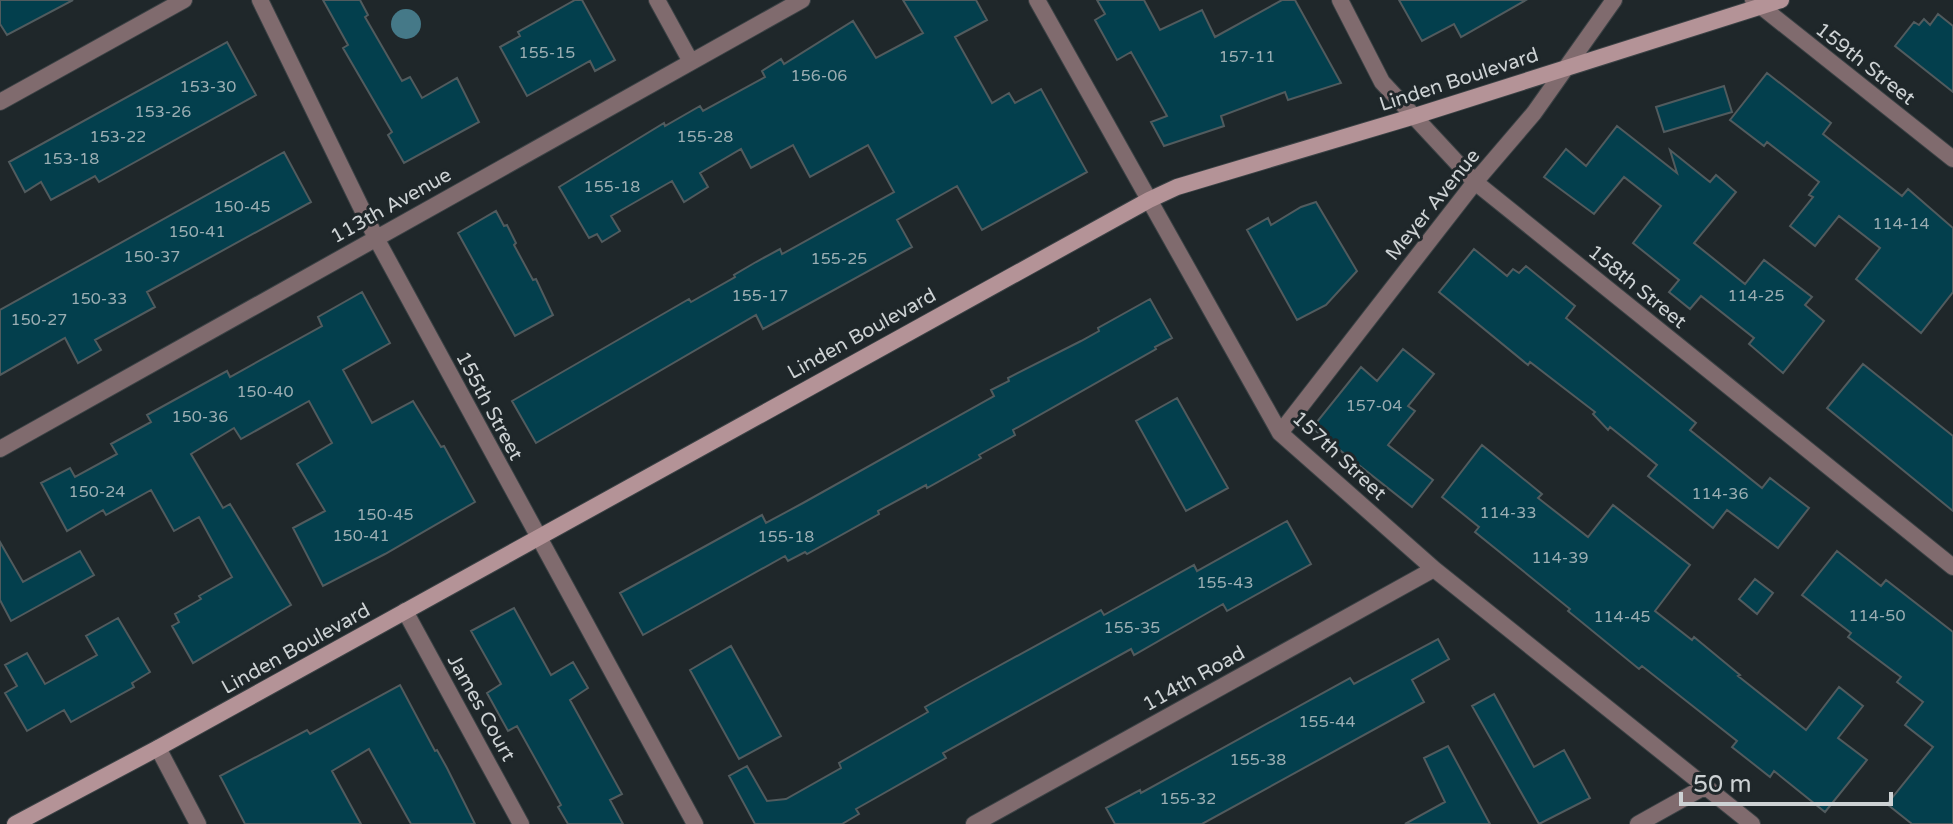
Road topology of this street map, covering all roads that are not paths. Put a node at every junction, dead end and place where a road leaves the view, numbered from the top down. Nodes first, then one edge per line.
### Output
1 (184, 0) edge
2 (260, 0) edge
3 (657, 0) edge
4 (802, 0) edge
5 (1037, 0) edge
6 (1340, 0) edge
7 (1614, 0) edge
8 (1781, 0) edge
9 (1756, 3) edge
10 (691, 62) junction
11 (1568, 66) junction
12 (0, 102) edge
13 (1415, 116) junction
14 (1953, 159) edge
15 (1475, 182) junction
16 (1149, 200) junction
17 (376, 238) junction
18 (1280, 433) junction
19 (0, 449) edge
20 (538, 537) junction
21 (1953, 567) edge
22 (1434, 569) junction
23 (405, 611) junction
24 (158, 748) junction
25 (1706, 786) junction
26 (15, 824) edge
27 (198, 824) edge
28 (521, 824) edge
29 (695, 824) edge
30 (974, 824) edge
31 (1638, 824) edge
32 (1752, 824) edge

1 - 12 street
2 - 17 street, 155th Street
3 - 10 street
4 - 10 street, 113th Avenue
5 - 16 street, 157th Street
6 - 13 street, 158th Street
7 - 11 street, Meyer Avenue
8 - 9 main road, Linden Boulevard
9 - 11 main road, Linden Boulevard
9 - 14 street, 159th Street
10 - 17 street, 113th Avenue
11 - 13 main road, Linden Boulevard
11 - 15 street, Meyer Avenue
13 - 15 street, 158th Street
13 - 16 main road, Linden Boulevard
15 - 18 street, Meyer Avenue
15 - 21 street, 158th Street
16 - 18 street, 157th Street
16 - 20 main road, Linden Boulevard
17 - 19 street, 113th Avenue
17 - 20 street, 155th Street
18 - 22 street, 157th Street
20 - 23 main road, Linden Boulevard
20 - 29 street, 155th Street
22 - 25 street, 157th Street
22 - 30 street, 114th Road
23 - 24 main road, Linden Boulevard
23 - 28 street, James Court
24 - 26 main road, Linden Boulevard
24 - 27 street
25 - 31 street
25 - 32 street, 157th Street

